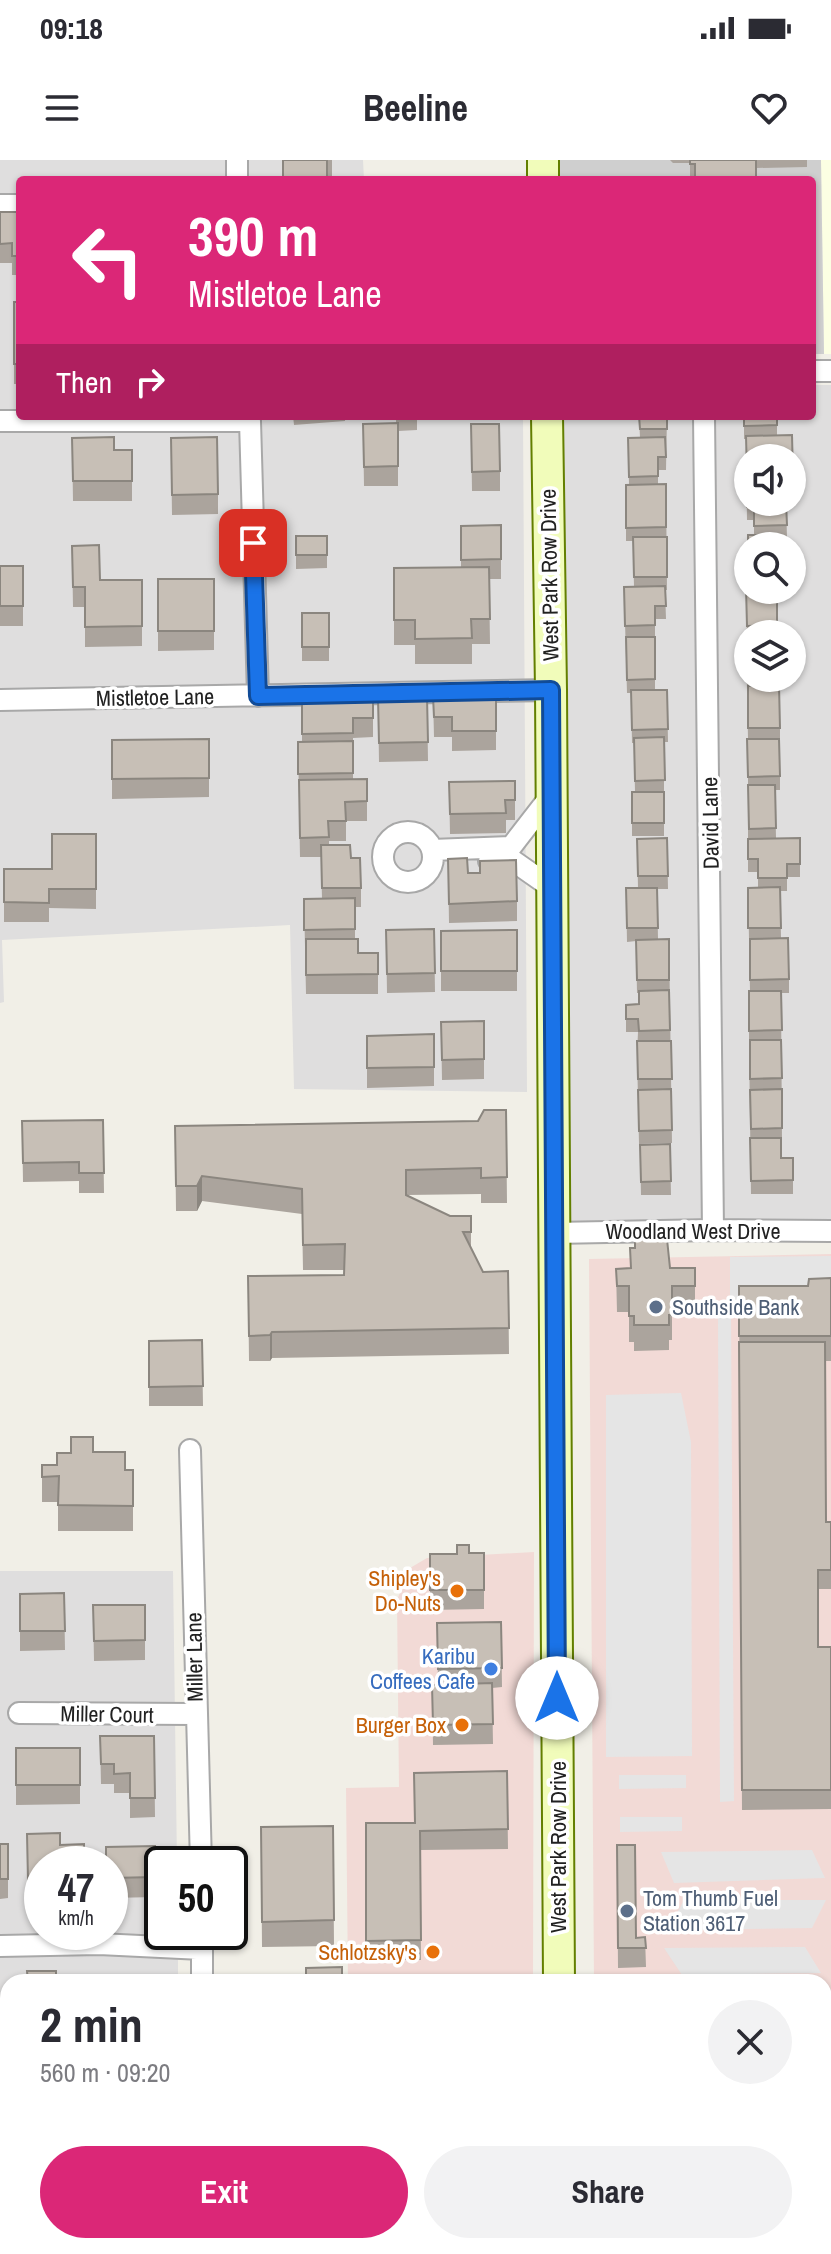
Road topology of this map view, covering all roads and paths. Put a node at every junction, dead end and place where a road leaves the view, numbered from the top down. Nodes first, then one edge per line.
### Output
1 (547, 420) edge
2 (704, 420) edge
3 (0, 421) edge
4 (551, 690) junction
5 (258, 696) junction
6 (0, 700) edge
7 (552, 794) junction
8 (512, 854) junction
9 (432, 856) dead end
10 (552, 888) junction
11 (713, 1230) junction
12 (831, 1231) edge
13 (554, 1233) junction
14 (190, 1450) dead end
15 (19, 1713) dead end
16 (195, 1714) junction
17 (200, 1846) edge
18 (144, 1943) edge
19 (0, 1946) edge
20 (202, 1950) edge
21 (202, 1974) edge
22 (559, 1974) edge

1 - 4 main road, West Park Row Drive
2 - 11 street, David Lane
3 - 5 street
4 - 5 street, Mistletoe Lane
4 - 7 main road, West Park Row Drive
5 - 6 street, Mistletoe Lane
7 - 8 street
7 - 10 main road, West Park Row Drive
8 - 9 street
8 - 10 street
10 - 13 main road, West Park Row Drive
11 - 12 street, Woodland West Drive
11 - 13 street, Woodland West Drive
13 - 22 main road, West Park Row Drive
14 - 16 street, Miller Lane
15 - 16 street, Miller Court
16 - 17 street, Miller Lane
18 - 19 street
20 - 21 street

